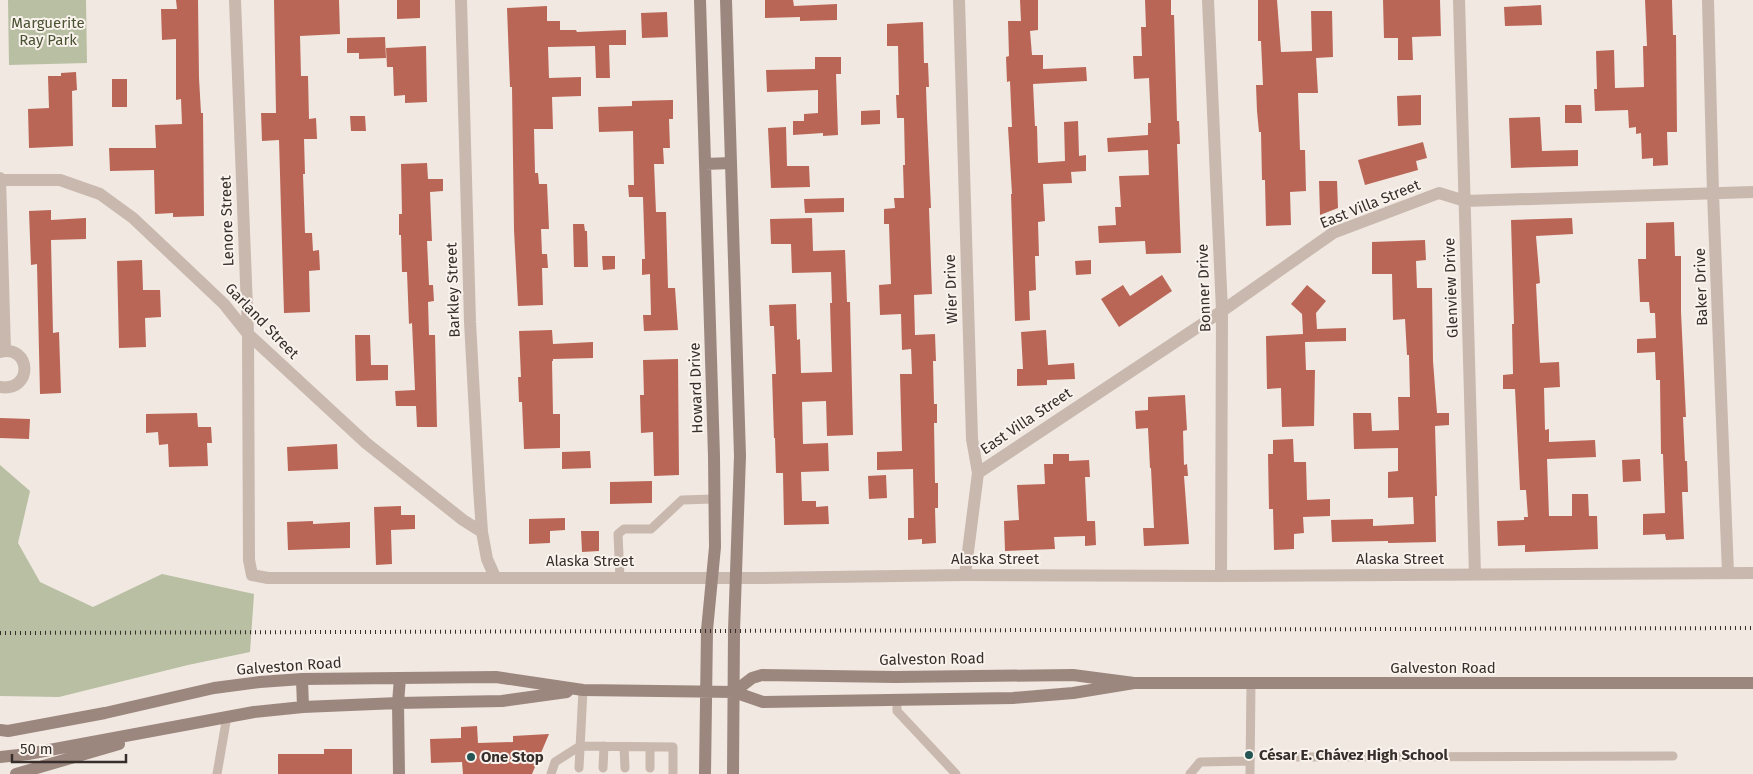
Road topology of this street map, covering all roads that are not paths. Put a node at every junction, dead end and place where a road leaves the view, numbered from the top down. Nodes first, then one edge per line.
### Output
1 (235, 0) edge
2 (461, 0) edge
3 (700, 0) edge
4 (726, 0) edge
5 (959, 0) edge
6 (1208, 0) edge
7 (1458, 0) edge
8 (1708, 0) edge
9 (731, 163) junction
10 (705, 164) junction
11 (0, 179) edge
12 (1753, 192) edge
13 (1713, 193) junction
14 (1464, 201) junction
15 (1222, 311) junction
16 (248, 334) junction
17 (3, 352) edge
18 (0, 387) edge
19 (978, 473) junction
20 (713, 499) junction
21 (482, 532) junction
22 (249, 560) joint
23 (1728, 573) junction
24 (1753, 573) edge
25 (965, 575) junction
26 (1475, 575) junction
27 (1221, 576) junction
28 (494, 577) junction
29 (620, 578) junction
30 (711, 578) junction
31 (737, 578) junction
32 (982, 675) junction
33 (400, 678) junction
34 (302, 679) junction
35 (1251, 682) junction
36 (1753, 683) edge
37 (1134, 684) junction
38 (583, 690) junction
39 (706, 691) junction
40 (734, 692) junction
41 (982, 699) junction
42 (897, 700) junction
43 (398, 703) junction
44 (303, 707) junction
45 (227, 716) junction
46 (186, 724) junction
47 (3, 731) edge
48 (580, 746) junction
49 (604, 746) junction
50 (624, 746) junction
51 (650, 747) junction
52 (1673, 756) dead end
53 (0, 757) edge
54 (1293, 757) dead end
55 (1249, 761) junction
56 (580, 768) dead end
57 (603, 768) dead end
58 (625, 768) dead end
59 (650, 768) dead end
60 (16, 774) edge
61 (217, 774) edge
62 (399, 774) edge
63 (551, 774) edge
64 (673, 774) edge
65 (705, 774) edge
66 (733, 774) edge
67 (956, 774) edge
68 (1190, 774) edge
69 (1250, 774) edge

1 - 16 street, Lenore Street
2 - 21 street, Barkley Street
3 - 10 main road, Howard Drive
4 - 9 main road
5 - 19 street, Wier Drive
6 - 15 street, Bonner Drive
7 - 14 street, Glenview Drive
8 - 13 street, Baker Drive
9 - 10 main road
9 - 31 main road
10 - 20 main road, Howard Drive
11 - 16 street, Garland Street
11 - 17 street
12 - 13 street, East Villa Street
13 - 14 street, East Villa Street
13 - 23 street, Baker Drive
14 - 15 street, East Villa Street
14 - 26 street, Glenview Drive
15 - 19 street, East Villa Street
15 - 27 street, Bonner Drive
16 - 21 street, Garland Street
16 - 22 street, Lenore Street
17 - 18 street
19 - 25 street, Wier Drive
20 - 29 lane
20 - 30 main road, Howard Drive
21 - 28 street, Barkley Street
22 - 28 street, Alaska Street
23 - 24 street, Alaska Street
23 - 26 street, Alaska Street
25 - 27 street, Alaska Street
25 - 31 street, Alaska Street
26 - 27 street, Alaska Street
28 - 29 street, Alaska Street
29 - 30 street, Alaska Street
30 - 31 street, Alaska Street
30 - 39 main road, Howard Drive
31 - 40 main road
32 - 37 main road, Galveston Road
32 - 40 main road, Galveston Road
32 - 41 main road
33 - 34 main road, Galveston Road
33 - 38 main road, Galveston Road
33 - 43 main road
34 - 44 main road
34 - 47 main road, Galveston Road
35 - 36 main road, Galveston Road
35 - 37 main road, Galveston Road
35 - 55 lane
37 - 41 main road, Galveston Road
38 - 39 main road, Galveston Road
38 - 43 main road, Galveston Road
38 - 48 lane
39 - 40 main road, Galveston Road
39 - 65 main road, Howard Drive
40 - 42 main road, Galveston Road
40 - 66 main road
41 - 42 main road, Galveston Road
42 - 67 lane
43 - 44 main road, Galveston Road
43 - 62 main road
44 - 45 main road, Galveston Road
45 - 46 main road, Galveston Road
45 - 61 lane
46 - 53 main road, Galveston Road
46 - 60 main road
48 - 49 lane
48 - 56 lane
48 - 63 lane
49 - 50 lane
49 - 57 lane
50 - 51 lane
50 - 58 lane
51 - 59 lane
51 - 64 lane
52 - 54 lane
55 - 68 lane
55 - 69 lane

